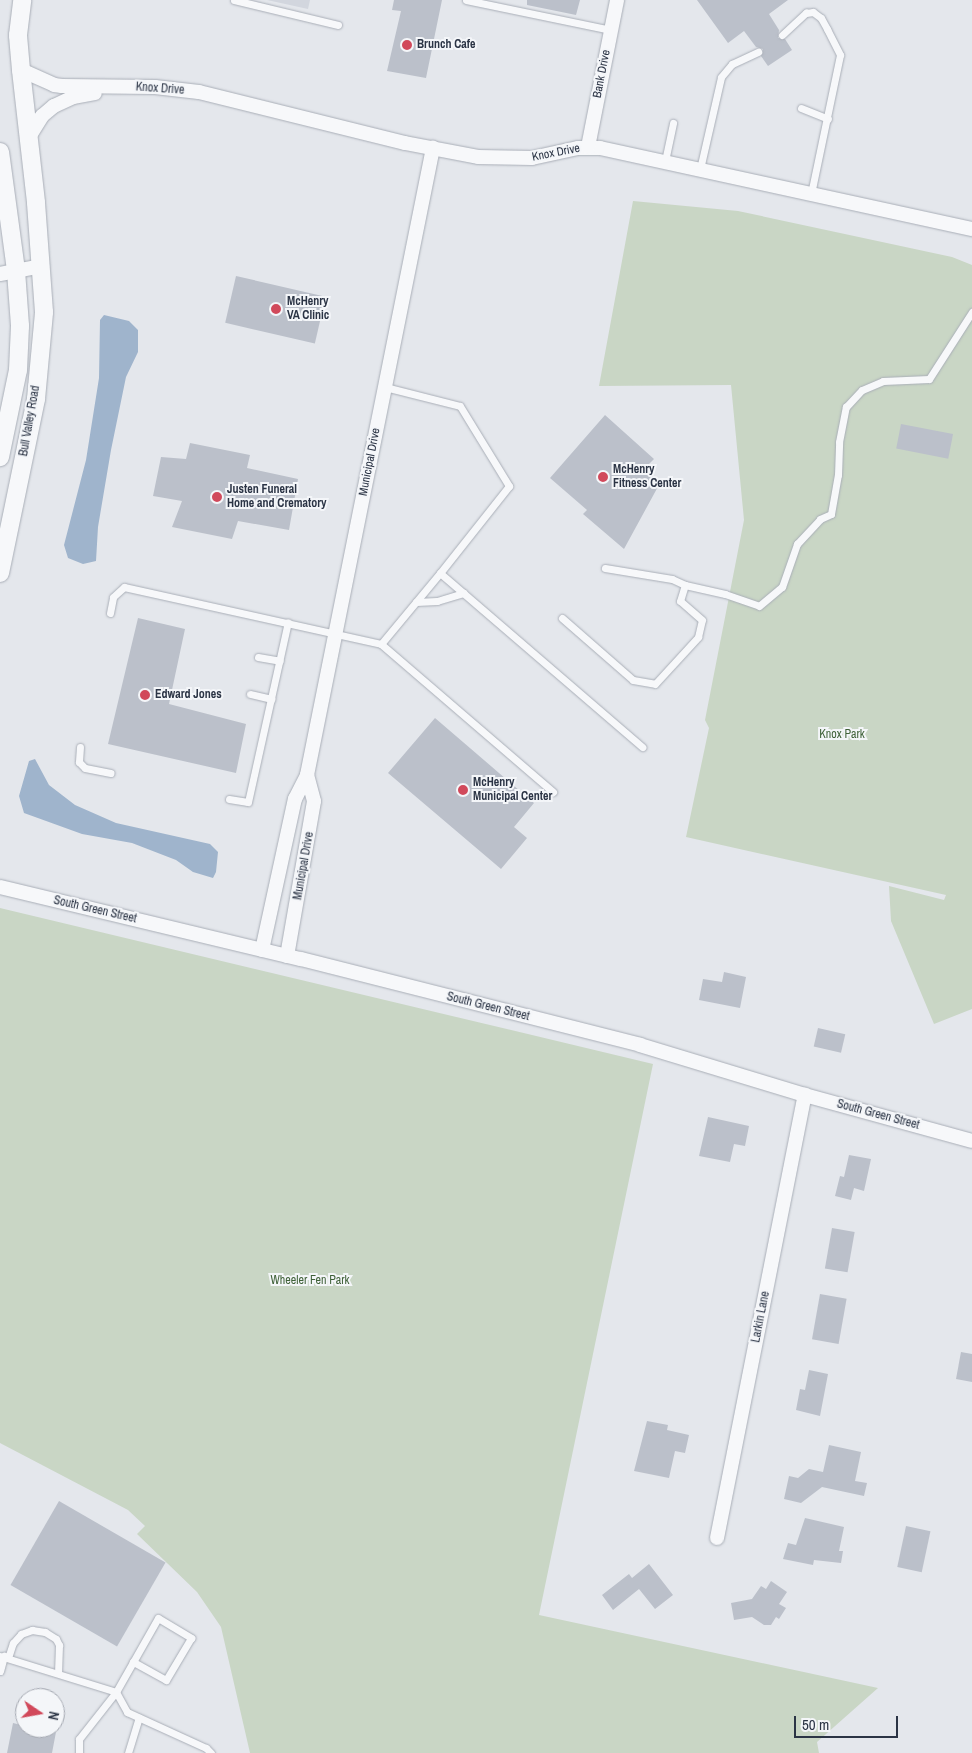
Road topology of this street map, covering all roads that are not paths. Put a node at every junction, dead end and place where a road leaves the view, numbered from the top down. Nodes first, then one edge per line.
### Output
1 (22, 0) edge
2 (234, 0) edge
3 (466, 0) edge
4 (617, 0) edge
5 (338, 25) dead end
6 (611, 30) junction
7 (782, 35) dead end
8 (758, 52) dead end
9 (21, 70) junction
10 (110, 88) junction
11 (801, 108) dead end
12 (828, 119) junction
13 (673, 123) dead end
14 (29, 137) junction
15 (588, 147) junction
16 (433, 148) junction
17 (0, 152) edge
18 (664, 161) junction
19 (700, 169) junction
20 (811, 194) junction
21 (972, 229) edge
22 (42, 266) junction
23 (8, 272) edge
24 (972, 312) edge
25 (385, 387) junction
26 (0, 457) edge
27 (605, 568) dead end
28 (0, 573) edge
29 (440, 573) junction
30 (685, 585) junction
31 (464, 593) junction
32 (416, 602) junction
33 (110, 613) dead end
34 (562, 618) dead end
35 (288, 622) junction
36 (336, 632) junction
37 (381, 644) junction
38 (258, 657) dead end
39 (280, 661) junction
40 (250, 694) dead end
41 (271, 699) junction
42 (80, 747) dead end
43 (642, 747) dead end
44 (111, 773) dead end
45 (308, 775) junction
46 (553, 792) dead end
47 (229, 800) dead end
48 (0, 887) edge
49 (262, 950) junction
50 (287, 956) junction
51 (805, 1095) junction
52 (972, 1141) edge
53 (717, 1538) dead end
54 (4, 1657) edge
55 (133, 1662) junction
56 (0, 1671) edge
57 (58, 1673) junction
58 (116, 1692) junction
59 (139, 1718) junction
60 (79, 1753) edge
61 (128, 1753) edge
62 (210, 1753) edge

1 - 9 street, Bull Valley Road
2 - 5 lane
3 - 6 lane
4 - 6 street, Bank Drive
6 - 15 street, Bank Drive
7 - 12 lane
8 - 19 lane
9 - 10 street, Knox Drive
9 - 14 street, Bull Valley Road
10 - 14 street, Knox Drive
10 - 16 street, Knox Drive
11 - 12 lane
12 - 20 lane
13 - 18 lane
14 - 22 street, Bull Valley Road
15 - 16 street, Knox Drive
15 - 18 street, Knox Drive
16 - 25 street, Municipal Drive
17 - 23 street
18 - 19 street, Knox Drive
19 - 20 street, Knox Drive
20 - 21 street, Knox Drive
22 - 23 street
22 - 28 street, Bull Valley Road
23 - 26 street
24 - 30 lane
25 - 29 lane
25 - 36 street, Municipal Drive
27 - 30 lane
29 - 31 lane
29 - 32 lane
30 - 34 lane
31 - 32 lane
31 - 43 lane
32 - 37 lane
33 - 35 lane
35 - 36 lane
35 - 39 lane
36 - 37 lane
36 - 45 street, Municipal Drive
37 - 46 lane
38 - 39 lane
39 - 41 lane
40 - 41 lane
41 - 47 lane
42 - 44 lane
45 - 49 street, Municipal Drive
45 - 50 street, Municipal Drive
48 - 49 street, South Green Street
49 - 50 street, South Green Street
50 - 51 street, South Green Street
51 - 52 street, South Green Street
51 - 53 street, Larkin Lane
54 - 56 lane
54 - 57 lane
54 - 57 lane
55 - 55 lane
55 - 58 lane
57 - 58 lane
58 - 59 lane
58 - 60 lane
59 - 61 lane
59 - 62 lane

